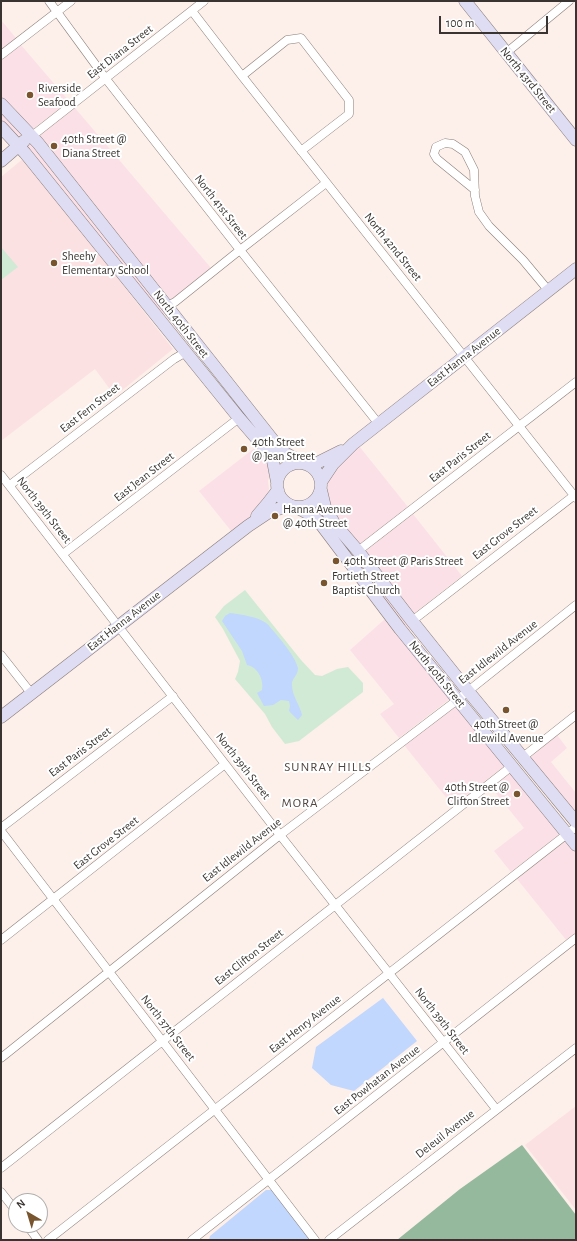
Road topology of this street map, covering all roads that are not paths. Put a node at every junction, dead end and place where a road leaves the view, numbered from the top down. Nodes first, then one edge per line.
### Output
1 (49, 1) edge
2 (71, 1) edge
3 (204, 1) edge
4 (465, 1) edge
5 (569, 1) edge
6 (192, 11) junction
7 (57, 13) junction
8 (506, 52) junction
9 (1, 55) edge
10 (242, 76) junction
11 (106, 79) junction
12 (1, 104) edge
13 (1, 127) edge
14 (32, 136) junction
15 (576, 140) edge
16 (18, 145) junction
17 (302, 151) junction
18 (1, 161) edge
19 (326, 183) junction
20 (475, 190) junction
21 (240, 250) junction
22 (576, 269) edge
23 (548, 290) junction
24 (167, 306) junction
25 (186, 352) junction
26 (465, 356) junction
27 (218, 371) junction
28 (576, 382) edge
29 (239, 418) junction
30 (378, 423) junction
31 (519, 426) junction
32 (352, 444) junction
33 (308, 465) junction
34 (1, 474) edge
35 (10, 485) junction
36 (278, 486) junction
37 (321, 486) junction
38 (575, 496) edge
39 (293, 506) junction
40 (248, 526) junction
41 (358, 551) junction
42 (63, 554) junction
43 (576, 605) edge
44 (412, 621) junction
45 (118, 625) junction
46 (1, 655) edge
47 (468, 691) junction
48 (31, 693) junction
49 (173, 696) junction
50 (457, 699) junction
51 (576, 715) edge
52 (1, 717) edge
53 (523, 757) junction
54 (225, 764) junction
55 (512, 766) junction
56 (576, 822) edge
57 (1, 828) edge
58 (572, 830) edge
59 (1, 831) edge
60 (280, 835) junction
61 (576, 845) edge
62 (54, 899) junction
63 (335, 904) junction
64 (576, 938) edge
65 (1, 940) edge
66 (109, 972) junction
67 (389, 973) junction
68 (162, 1041) junction
69 (444, 1043) junction
70 (576, 1048) edge
71 (1, 1058) edge
72 (215, 1110) junction
73 (496, 1110) junction
74 (1, 1168) edge
75 (269, 1180) junction
76 (1, 1192) edge
77 (8, 1201) edge
78 (48, 1240) edge
79 (192, 1240) edge
80 (315, 1240) edge
81 (329, 1240) edge

1 - 7 street, North 41st Street
2 - 7 street
3 - 6 street, East Diana Street
4 - 8 main road, North 43rd Street
5 - 8 street
6 - 10 street, North 42nd Street
6 - 11 street, East Diana Street
7 - 9 street
7 - 11 street, North 41st Street
8 - 15 main road, North 43rd Street
10 - 17 street, North 42nd Street
10 - 17 street
11 - 14 street, East Diana Street
11 - 21 street, North 41st Street
12 - 14 main road, North 40th Street
13 - 16 main road, North 40th Street
14 - 16 main road
14 - 24 main road, North 40th Street
16 - 18 main road
16 - 25 main road, North 40th Street
17 - 19 street, North 42nd Street
19 - 21 street
19 - 26 street, North 42nd Street
20 - 20 street
20 - 23 street
21 - 24 street
21 - 30 street, North 41st Street
22 - 23 main road, East Hanna Avenue
23 - 26 main road, East Hanna Avenue
24 - 27 main road, North 40th Street
25 - 27 main road
25 - 29 main road, North 40th Street
25 - 35 street, East Fern Street
26 - 30 main road, East Hanna Avenue
26 - 31 street, North 42nd Street
27 - 33 main road, North 40th Street
28 - 31 street, East Paris Street
29 - 36 main road, North 40th Street
29 - 42 street, East Jean Street
30 - 32 main road, East Hanna Avenue
31 - 38 street, North 42nd Street
31 - 41 street, East Paris Street
32 - 33 main road, East Hanna Avenue
32 - 37 main road, East Hanna Avenue
33 - 36 main road
33 - 37 main road
34 - 35 street, North 39th Street
35 - 42 street, North 39th Street
36 - 39 main road
36 - 40 main road, East Hanna Avenue
37 - 39 main road
37 - 41 main road, North 40th Street
38 - 44 street, East Grove Street
39 - 40 main road, East Hanna Avenue
39 - 50 main road, North 40th Street
40 - 45 main road, East Hanna Avenue
41 - 44 main road, North 40th Street
42 - 45 street, North 39th Street
43 - 47 street, East Idlewild Avenue
44 - 47 main road, North 40th Street
45 - 48 main road, East Hanna Avenue
45 - 49 street, North 39th Street
46 - 48 street
47 - 50 street, East Idlewild Avenue
47 - 53 main road, North 40th Street
48 - 52 main road, East Hanna Avenue
49 - 54 street, North 39th Street
49 - 57 street, East Paris Street
50 - 55 main road, North 40th Street
50 - 60 street, East Idlewild Avenue
51 - 53 street
53 - 56 main road, North 40th Street
54 - 60 street, North 39th Street
54 - 62 street, East Grove Street
55 - 58 main road, North 40th Street
55 - 63 street, East Clifton Street
58 - 61 main road, North 40th Street
58 - 67 street, East Henry Avenue
59 - 62 street, North 37th Street
60 - 63 street, North 39th Street
60 - 66 street, East Idlewild Avenue
62 - 65 street, East Grove Street
62 - 66 street, North 37th Street
63 - 67 street, North 39th Street
63 - 68 street, East Clifton Street
64 - 69 street, East Powhatan Avenue
66 - 68 street, North 37th Street
66 - 71 street, East Idlewild Avenue
67 - 69 street, North 39th Street
67 - 72 street, East Henry Avenue
68 - 72 street, North 37th Street
68 - 74 street, East Clifton Street
69 - 73 street, North 39th Street
69 - 75 street, East Powhatan Avenue
70 - 73 street, Deleuil Avenue
72 - 75 street, North 37th Street
72 - 78 street, East Henry Avenue
73 - 81 street, Deleuil Avenue
75 - 79 street, East Powhatan Avenue
75 - 80 street, North 37th Street
76 - 77 street

